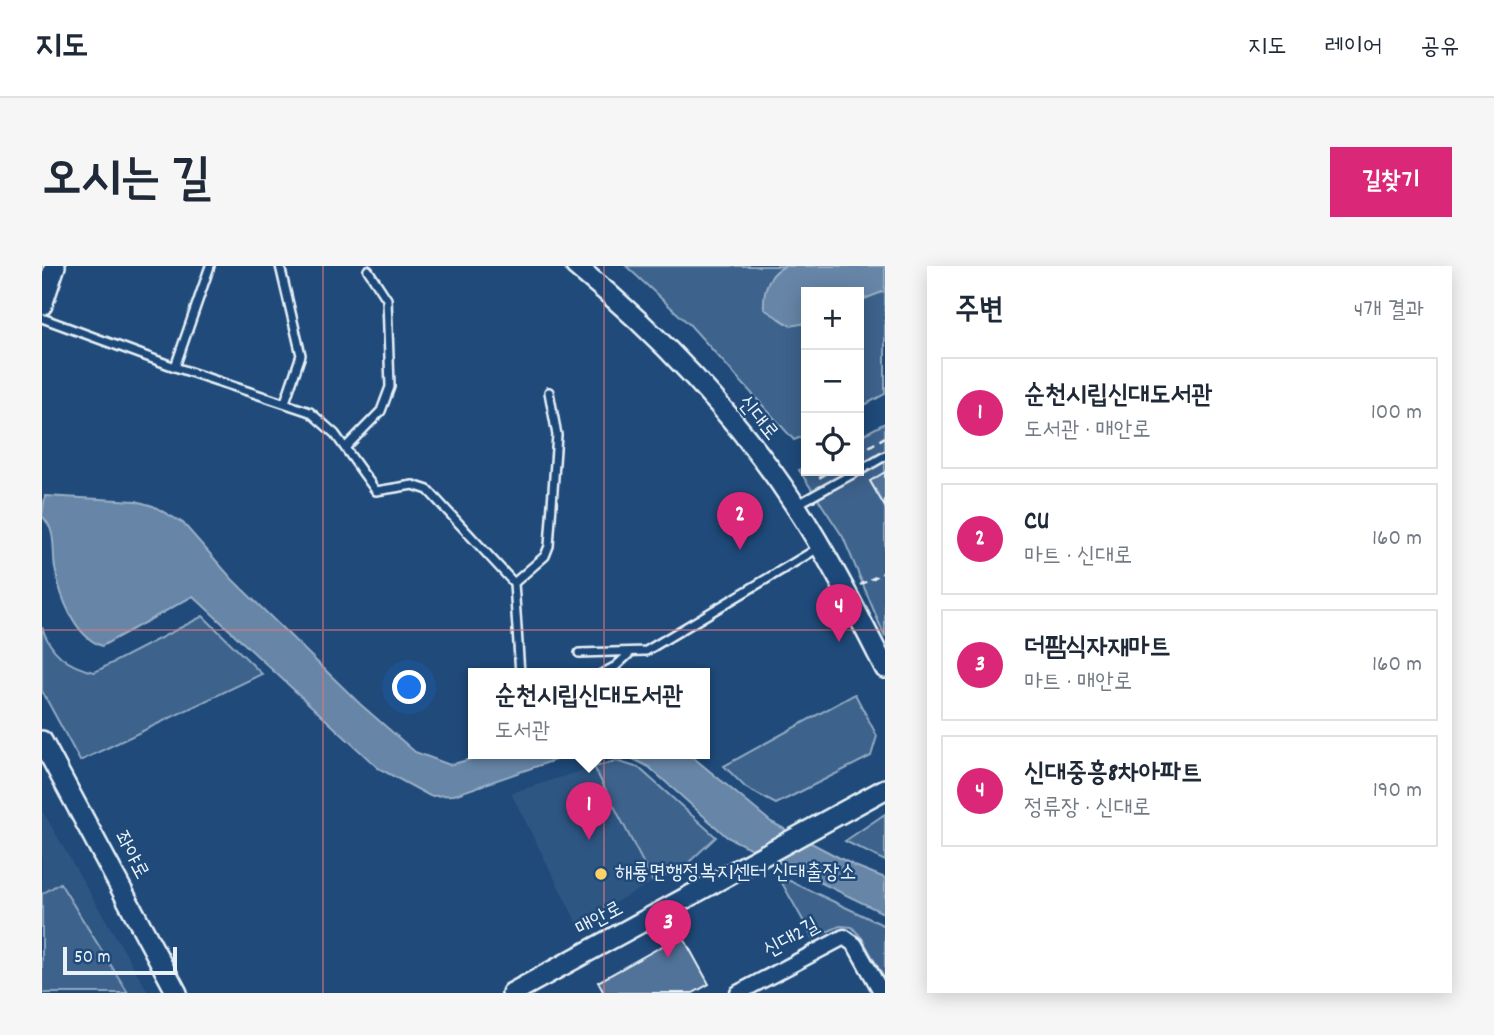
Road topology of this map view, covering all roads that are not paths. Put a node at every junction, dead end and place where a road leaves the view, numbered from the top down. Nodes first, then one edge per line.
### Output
1 (55, 266) edge
2 (210, 266) edge
3 (279, 266) edge
4 (576, 266) edge
5 (368, 270) dead end
6 (42, 305) edge
7 (42, 318) edge
8 (174, 367) junction
9 (549, 393) dead end
10 (285, 402) junction
11 (345, 448) junction
12 (885, 456) edge
13 (864, 468) edge
14 (850, 476) edge
15 (796, 506) junction
16 (821, 546) junction
17 (514, 583) junction
18 (631, 651) junction
19 (579, 653) dead end
20 (520, 668) edge
21 (612, 668) edge
22 (885, 668) edge
23 (42, 741) edge
24 (885, 789) edge
25 (523, 991) edge
26 (177, 993) edge
27 (738, 993) edge
28 (882, 993) edge

1 - 6 street
2 - 8 lane
3 - 10 lane
4 - 15 street, 신대로
5 - 11 lane
7 - 8 lane
8 - 10 lane
9 - 17 lane
10 - 11 lane
11 - 17 lane
12 - 13 lane
14 - 15 lane
15 - 16 street, 신대로
16 - 18 lane
16 - 22 street, 신대로
17 - 20 lane
18 - 19 lane
18 - 21 lane
23 - 26 street, 좌야로
24 - 25 street, 매안로
27 - 28 street, 신대2길

